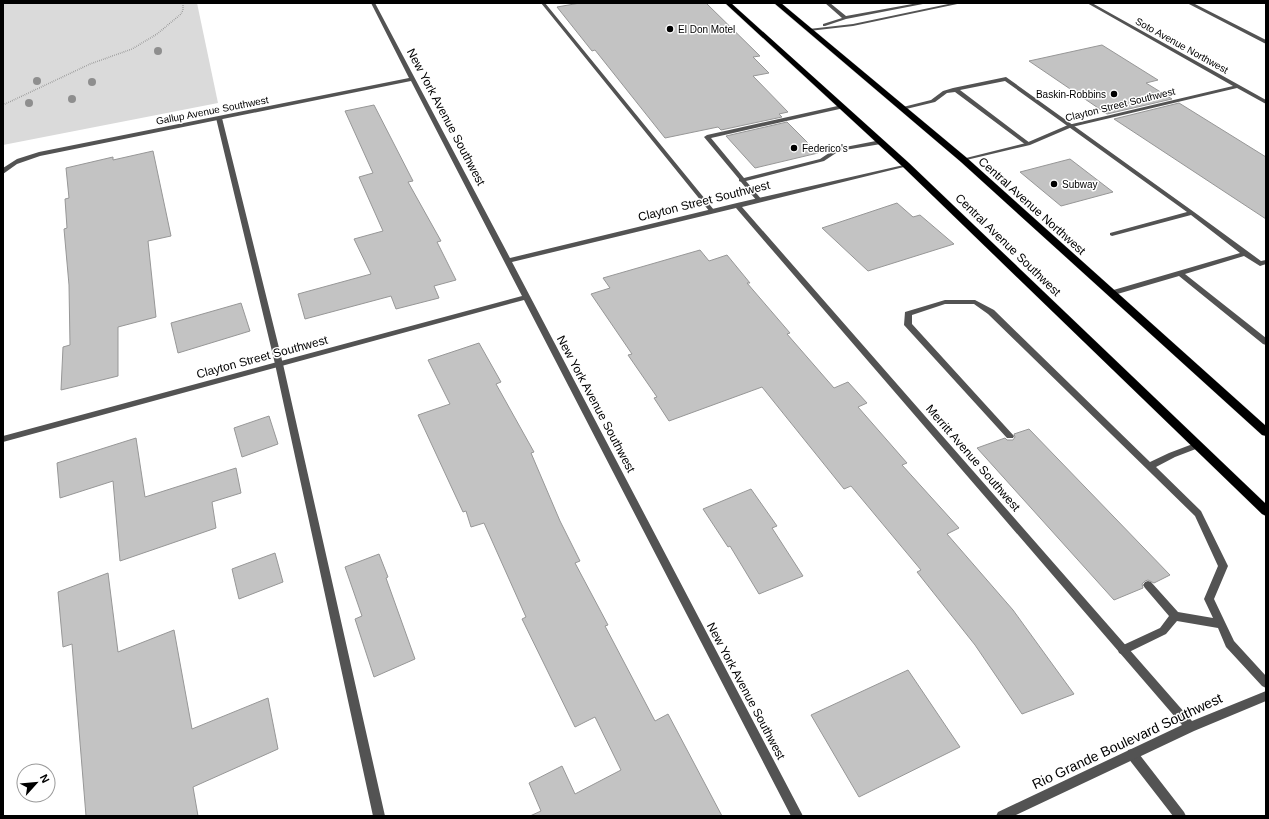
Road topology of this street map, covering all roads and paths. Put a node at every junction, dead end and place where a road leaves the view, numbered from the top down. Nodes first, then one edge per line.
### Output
1 (183, 3) edge
2 (373, 3) edge
3 (543, 3) edge
4 (728, 3) edge
5 (777, 3) edge
6 (827, 3) edge
7 (926, 3) edge
8 (960, 3) edge
9 (1089, 3) edge
10 (1189, 3) edge
11 (911, 5) edge
12 (892, 17) junction
13 (845, 18) junction
14 (810, 30) junction
15 (1266, 42) edge
16 (413, 79) junction
17 (1238, 86) junction
18 (954, 89) junction
19 (1266, 102) edge
20 (3, 104) edge
21 (842, 107) junction
22 (902, 108) junction
23 (219, 118) junction
24 (1070, 126) junction
25 (881, 142) junction
26 (1028, 144) junction
27 (964, 160) junction
28 (906, 165) junction
29 (3, 172) edge
30 (741, 180) junction
31 (759, 200) junction
32 (737, 205) junction
33 (712, 211) junction
34 (1192, 213) junction
35 (1112, 234) dead end
36 (1245, 254) junction
37 (508, 261) junction
38 (1264, 265) edge
39 (1180, 273) junction
40 (1112, 293) junction
41 (526, 297) junction
42 (1266, 342) edge
43 (278, 364) junction
44 (1266, 432) edge
45 (1010, 436) dead end
46 (3, 440) edge
47 (1198, 445) junction
48 (1150, 467) junction
49 (1266, 511) edge
50 (1148, 585) dead end
51 (1175, 616) junction
52 (1221, 624) junction
53 (1123, 650) junction
54 (1266, 683) edge
55 (1266, 696) edge
56 (1190, 727) junction
57 (1132, 754) junction
58 (379, 816) edge
59 (797, 816) edge
60 (1002, 816) edge
61 (1180, 816) edge

1 - 20 path
2 - 16 street, New York Avenue Southwest
3 - 33 street
4 - 21 main road, Central Avenue Southwest
5 - 14 main road, Central Avenue Northwest
6 - 13 street
7 - 11 street
8 - 12 street
9 - 17 street, Soto Avenue Northwest
10 - 15 street
11 - 12 street
11 - 13 street
12 - 14 street
13 - 14 street
14 - 22 main road, Central Avenue Northwest
16 - 23 street, Gallup Avenue Southwest
16 - 37 street, New York Avenue Southwest
17 - 19 street, Soto Avenue Northwest
17 - 24 street, Clayton Street Southwest
18 - 22 street
18 - 24 street
18 - 26 street
21 - 25 main road, Central Avenue Southwest
21 - 30 street
22 - 27 main road, Central Avenue Northwest
23 - 29 street, Gallup Avenue Southwest
23 - 43 street
24 - 26 street, Clayton Street Southwest
24 - 34 street
25 - 28 main road, Central Avenue Southwest
25 - 30 street
26 - 27 street, Clayton Street Southwest
27 - 40 main road, Central Avenue Northwest
28 - 31 street, Clayton Street Southwest
28 - 47 main road, Central Avenue Southwest
30 - 31 street
31 - 32 street, Clayton Street Southwest
32 - 33 street, Clayton Street Southwest
32 - 53 street, Merritt Avenue Southwest
33 - 37 street, Clayton Street Southwest
34 - 35 street
34 - 36 street
36 - 38 street
36 - 39 street
37 - 41 street, New York Avenue Southwest
39 - 40 street
39 - 42 street
40 - 44 main road, Central Avenue Northwest
41 - 43 street, Clayton Street Southwest
41 - 59 street, New York Avenue Southwest
43 - 46 street, Clayton Street Southwest
43 - 58 street
45 - 48 street
47 - 48 street
47 - 49 main road, Central Avenue Southwest
48 - 52 street
50 - 51 street
51 - 52 street
51 - 53 street
52 - 54 street
53 - 56 street, Merritt Avenue Southwest
55 - 56 street, Rio Grande Boulevard Southwest
56 - 57 street, Rio Grande Boulevard Southwest
57 - 60 street, Rio Grande Boulevard Southwest
57 - 61 street

